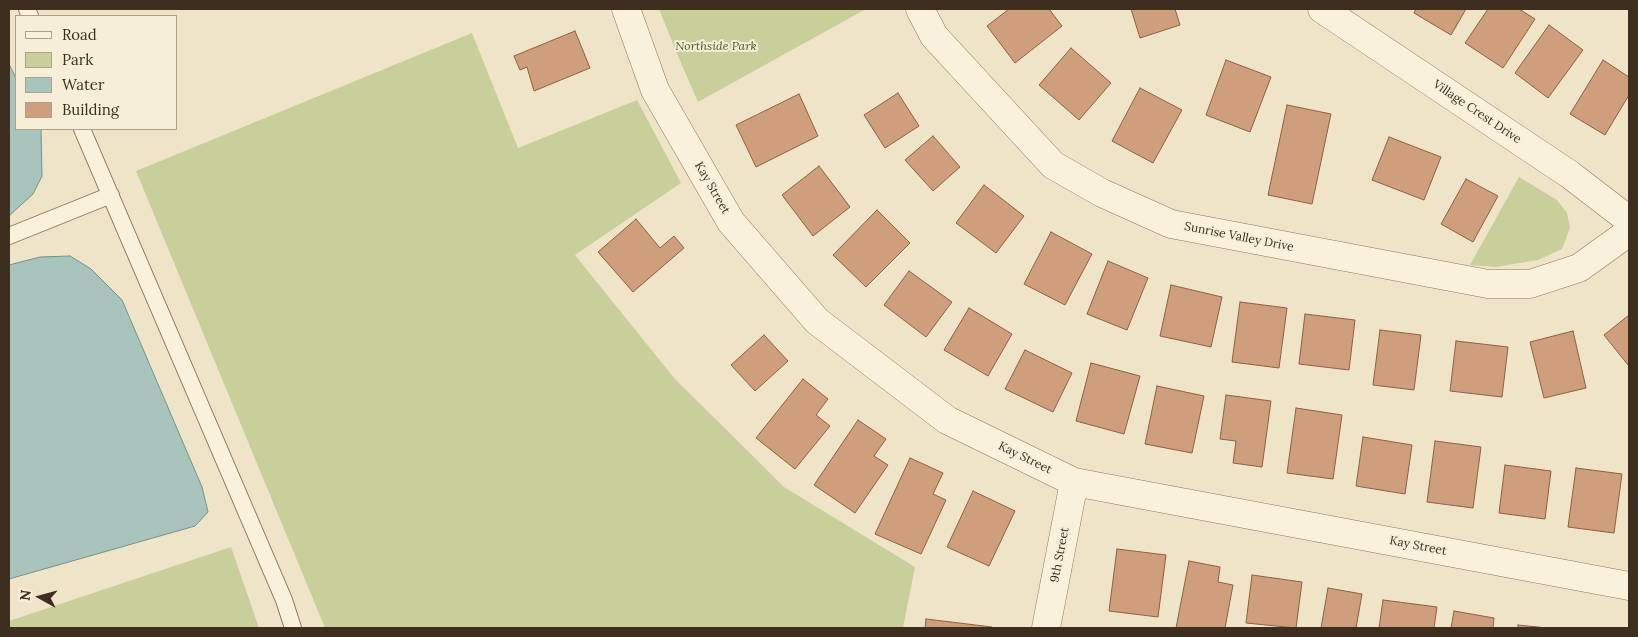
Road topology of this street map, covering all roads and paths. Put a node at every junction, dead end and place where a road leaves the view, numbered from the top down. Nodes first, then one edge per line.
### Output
1 (626, 9) edge
2 (920, 9) edge
3 (1322, 9) edge
4 (82, 130) edge
5 (110, 195) junction
6 (1629, 220) edge
7 (1629, 232) edge
8 (9, 236) edge
9 (1074, 482) junction
10 (1629, 586) edge
11 (293, 628) edge
12 (1046, 628) edge

1 - 9 street, Kay Street
2 - 7 street, Sunrise Valley Drive
3 - 6 street, Village Crest Drive
4 - 5 lane
5 - 8 lane
5 - 11 lane
9 - 10 street, Kay Street
9 - 12 street, 9th Street

